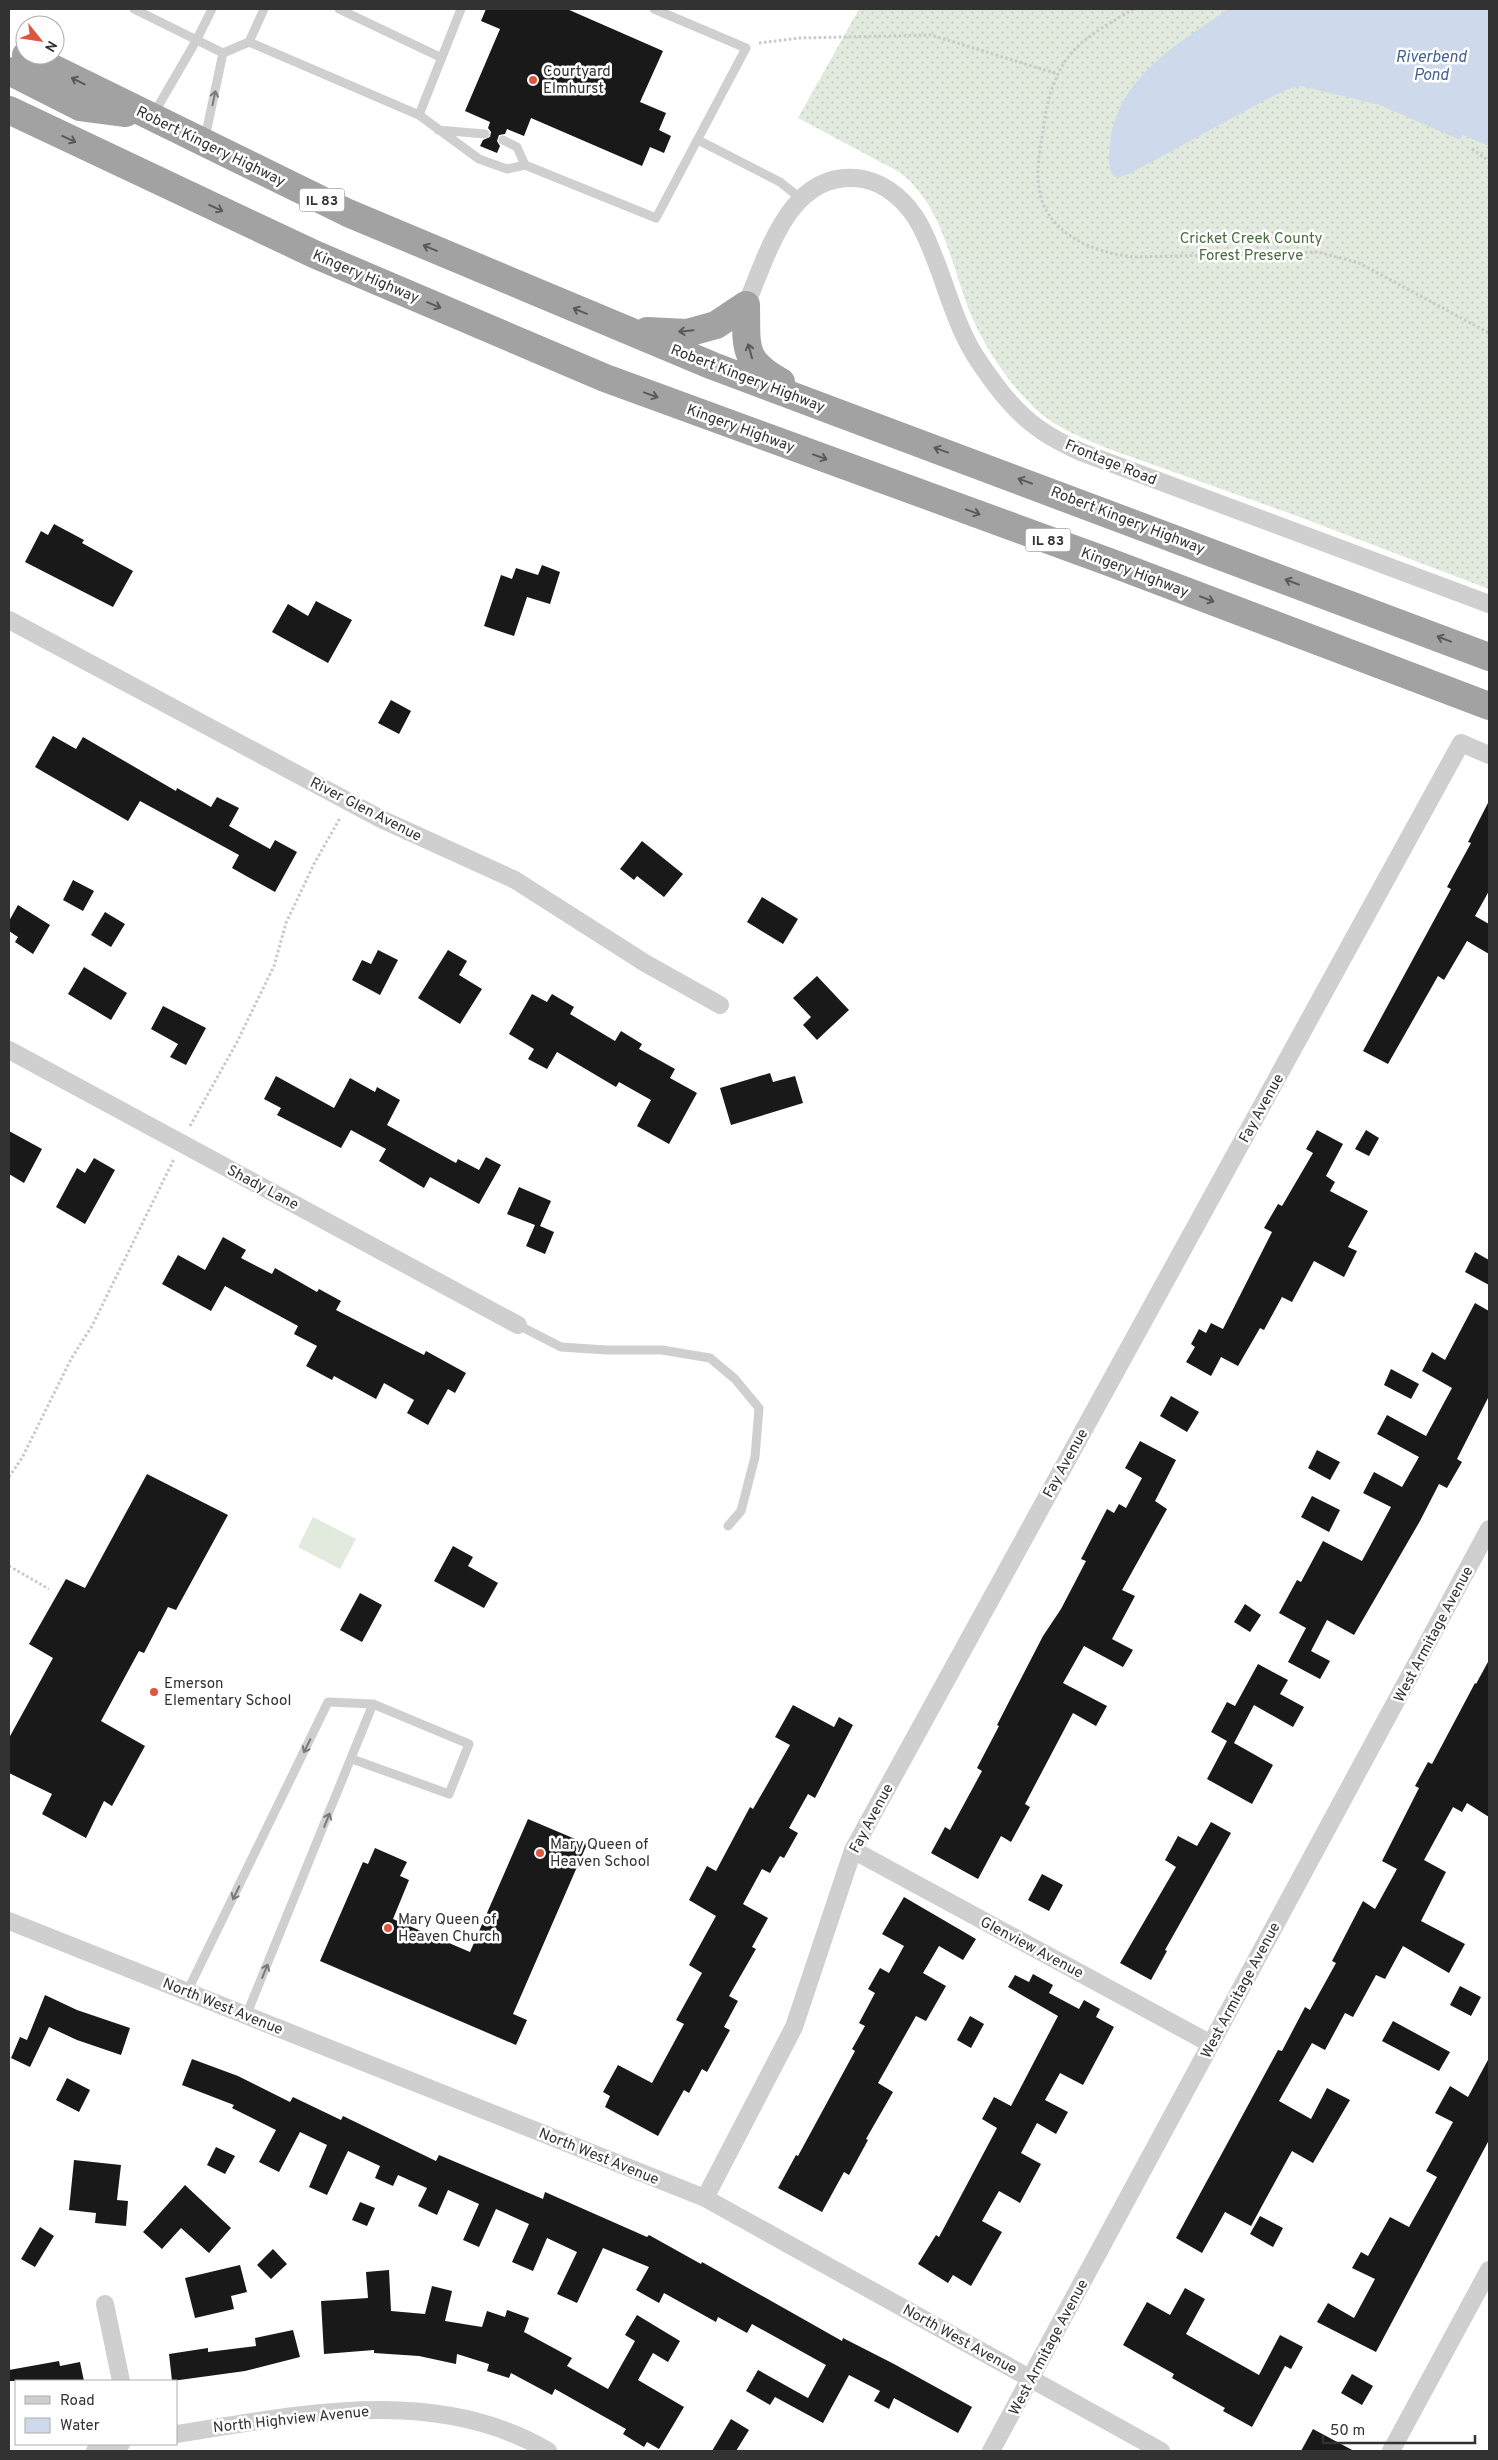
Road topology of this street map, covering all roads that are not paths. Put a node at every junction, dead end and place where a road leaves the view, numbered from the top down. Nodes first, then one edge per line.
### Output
1 (134, 9) edge
2 (212, 9) edge
3 (264, 9) edge
4 (339, 9) edge
5 (461, 9) edge
6 (654, 9) edge
7 (196, 41) junction
8 (249, 42) junction
9 (223, 53) junction
10 (442, 58) junction
11 (45, 65) edge
12 (9, 71) edge
13 (9, 110) edge
14 (419, 115) junction
15 (152, 117) junction
16 (438, 130) junction
17 (486, 134) dead end
18 (503, 140) dead end
19 (698, 140) junction
20 (204, 143) junction
21 (525, 165) junction
22 (800, 198) junction
23 (746, 305) junction
24 (625, 330) junction
25 (828, 409) junction
26 (1489, 604) edge
27 (9, 620) edge
28 (1489, 657) edge
29 (1489, 706) edge
30 (1489, 755) edge
31 (720, 1005) dead end
32 (9, 1050) edge
33 (518, 1325) joint
34 (728, 1526) dead end
35 (1489, 1529) edge
36 (373, 1704) junction
37 (352, 1759) junction
38 (852, 1850) junction
39 (9, 1921) edge
40 (187, 1992) junction
41 (246, 2016) junction
42 (1210, 2044) junction
43 (705, 2198) junction
44 (1489, 2270) edge
45 (105, 2304) dead end
46 (1032, 2379) junction
47 (121, 2380) edge
48 (178, 2434) edge
49 (117, 2445) edge
50 (95, 2451) edge
51 (548, 2451) edge
52 (991, 2451) edge
53 (1161, 2451) edge
54 (1391, 2451) edge

1 - 7 lane
2 - 7 lane
3 - 8 lane
4 - 10 lane
5 - 10 lane
6 - 19 lane
7 - 9 lane
7 - 15 lane
8 - 9 lane
8 - 14 lane
20 -> 9 lane
10 - 14 lane
15 -> 11 highway, Robert Kingery Highway / IL 83
12 - 15 highway
13 -> 29 highway, Kingery Highway / IL 83
14 - 16 lane
15 - 20 highway, Robert Kingery Highway / IL 83
16 - 17 lane
16 - 21 lane
18 - 21 lane
19 - 21 lane
19 - 22 lane
24 -> 20 highway, Robert Kingery Highway / IL 83
22 - 23 street, Frontage Road
22 - 26 street, Frontage Road
23 -> 24 highway
25 -> 23 highway
24 - 25 highway, Robert Kingery Highway / IL 83
28 -> 25 highway, Robert Kingery Highway / IL 83
27 - 31 street, River Glen Avenue
30 - 38 street, Fay Avenue
32 - 33 street, Shady Lane
33 - 34 lane
35 - 42 street, West Armitage Avenue
36 - 37 lane
36 - 37 lane
36 -> 40 lane
41 -> 37 lane
38 - 42 street, Glenview Avenue
38 - 43 street, Fay Avenue
39 - 40 street, North West Avenue
40 - 41 street, North West Avenue
41 - 43 street, North West Avenue
42 - 46 street, West Armitage Avenue
43 - 46 street, North West Avenue
44 - 54 street
45 - 47 street
46 - 52 street, West Armitage Avenue
46 - 53 street, North West Avenue
48 - 51 street, North Highview Avenue
49 - 50 street

